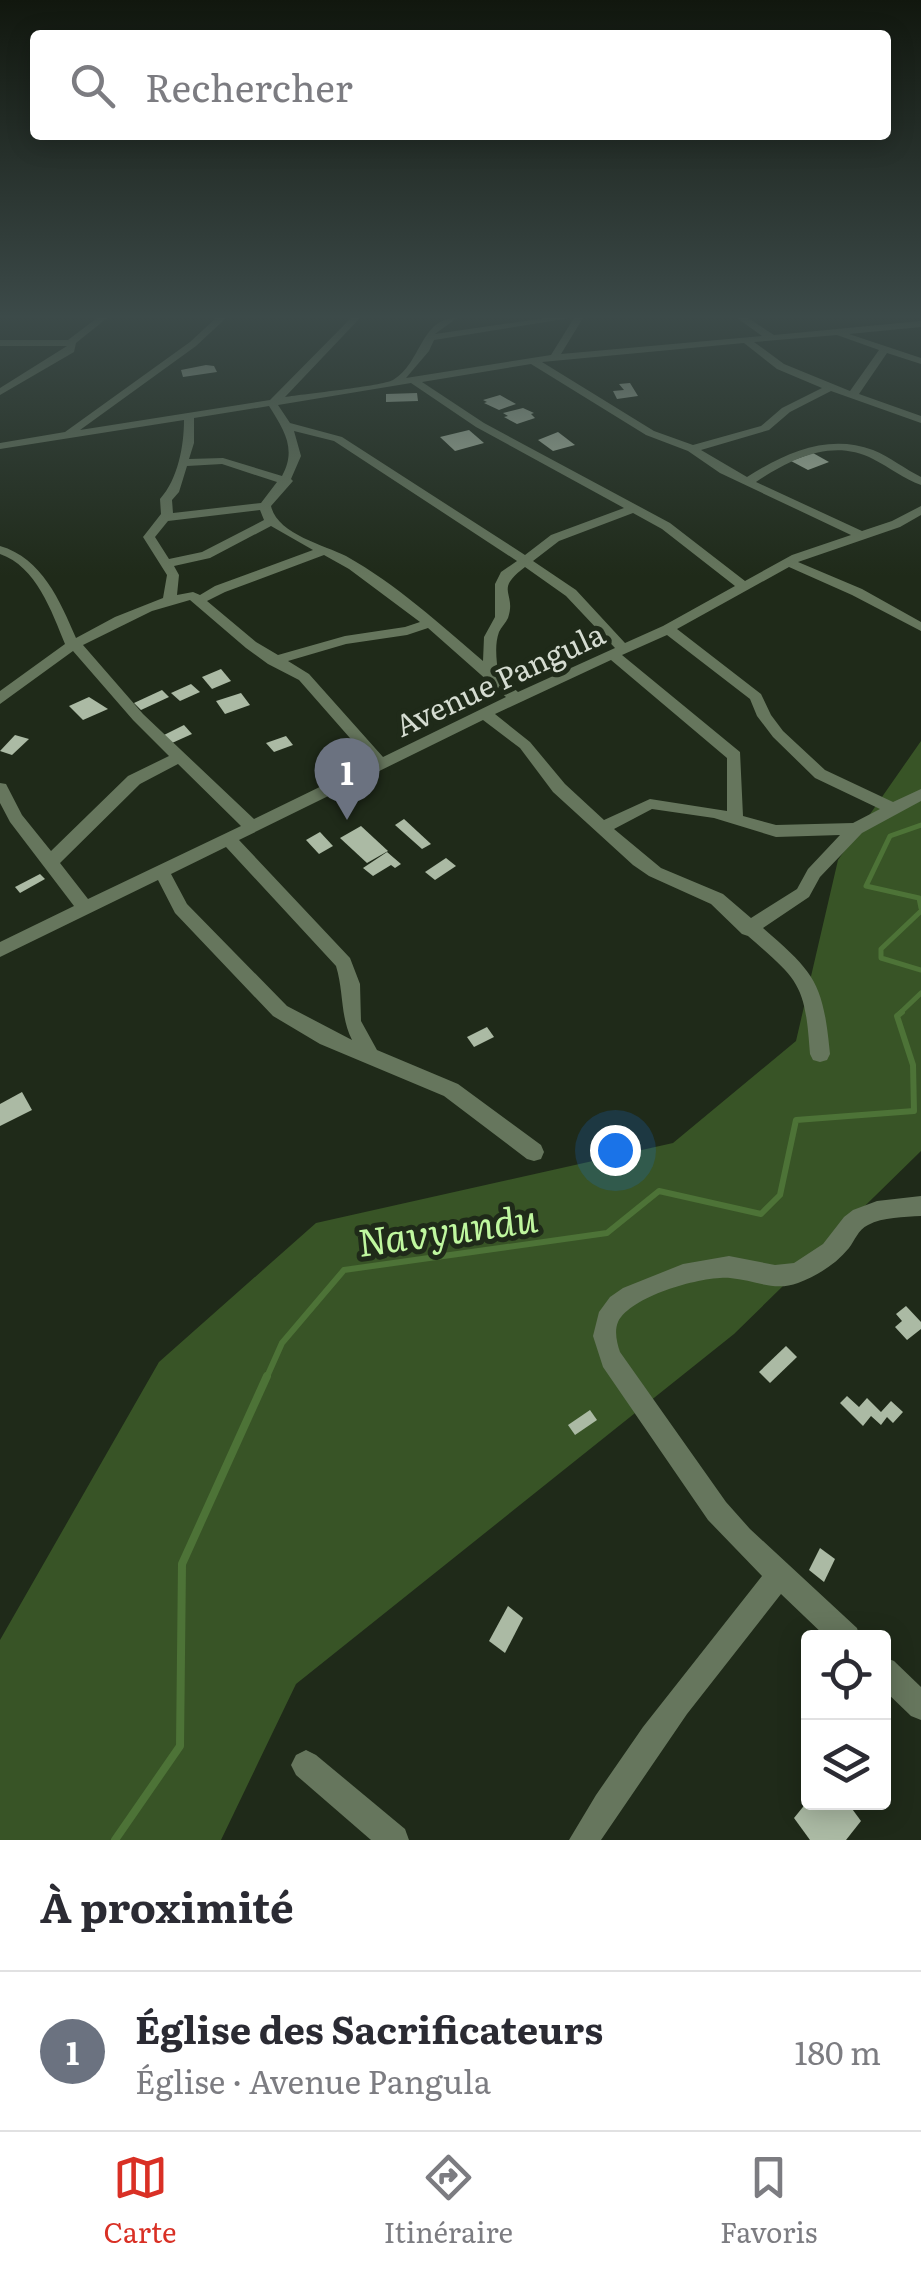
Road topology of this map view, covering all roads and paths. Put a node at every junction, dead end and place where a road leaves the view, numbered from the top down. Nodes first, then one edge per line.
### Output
1 (110, 404) edge
2 (260, 404) edge
3 (273, 404) edge
4 (449, 404) edge
5 (602, 404) edge
6 (798, 404) edge
7 (881, 404) edge
8 (189, 415) junction
9 (921, 420) edge
10 (288, 426) junction
11 (66, 436) junction
12 (0, 446) edge
13 (692, 449) junction
14 (184, 463) junction
15 (287, 481) junction
16 (747, 482) junction
17 (921, 482) edge
18 (266, 506) junction
19 (636, 508) junction
20 (918, 512) edge
21 (164, 518) junction
22 (271, 520) junction
23 (860, 535) junction
24 (0, 550) edge
25 (326, 550) junction
26 (526, 562) junction
27 (170, 563) junction
28 (790, 563) junction
29 (744, 588) junction
30 (198, 601) junction
31 (169, 602) junction
32 (430, 623) junction
33 (921, 627) edge
34 (668, 630) junction
35 (74, 645) junction
36 (618, 653) junction
37 (273, 661) junction
38 (491, 676) junction
39 (516, 698) junction
40 (0, 699) edge
41 (485, 714) junction
42 (180, 758) junction
43 (381, 764) junction
44 (0, 788) edge
45 (921, 794) edge
46 (892, 808) junction
47 (735, 820) junction
48 (605, 826) junction
49 (252, 827) junction
50 (856, 829) junction
51 (228, 838) junction
52 (49, 863) junction
53 (161, 870) junction
54 (86, 908) junction
55 (748, 929) junction
56 (0, 950) edge
57 (820, 1054) dead end
58 (372, 1058) junction
59 (534, 1152) dead end
60 (921, 1206) edge
61 (780, 1575) junction
62 (838, 1630) edge
63 (891, 1678) edge
64 (921, 1706) edge
65 (306, 1765) dead end
66 (394, 1840) edge
67 (584, 1840) edge

1 - 11 street
2 - 8 street
3 - 10 street
4 - 19 street
5 - 13 street
6 - 13 street
7 - 9 street
8 - 11 street
8 - 14 street
10 - 15 street
10 - 26 street
11 - 12 street
13 - 16 street
14 - 15 street
14 - 21 street
15 - 18 street
16 - 17 street
16 - 23 street
18 - 21 street
18 - 22 street
19 - 26 street
19 - 29 street
20 - 23 street, Avenue Pangula
21 - 27 street
22 - 25 street
22 - 27 street
23 - 28 street, Avenue Pangula
24 - 35 street
25 - 30 street
25 - 32 street
26 - 36 street
26 - 38 street
27 - 31 street
28 - 29 street, Avenue Pangula
28 - 33 street
29 - 34 street, Avenue Pangula
30 - 31 street
30 - 37 street
31 - 35 street
32 - 37 street
32 - 38 street
34 - 36 street, Avenue Pangula
34 - 46 street
35 - 40 street
35 - 42 street
36 - 39 street, Avenue Pangula
36 - 47 street
37 - 43 street
38 - 39 street
39 - 41 street, Avenue Pangula
41 - 43 street, Avenue Pangula
41 - 48 street
42 - 49 street
42 - 52 street
43 - 49 street, Avenue Pangula
44 - 52 street
45 - 46 street
46 - 50 street
47 - 48 street
47 - 50 street
48 - 55 street
49 - 51 street, Avenue Pangula
50 - 55 street
51 - 53 street, Avenue Pangula
51 - 58 street
52 - 54 street
53 - 54 street, Avenue Pangula
53 - 58 street
54 - 56 street, Avenue Pangula
55 - 57 street
58 - 59 street
60 - 61 street
61 - 62 street
61 - 67 street
63 - 64 street
65 - 66 street

